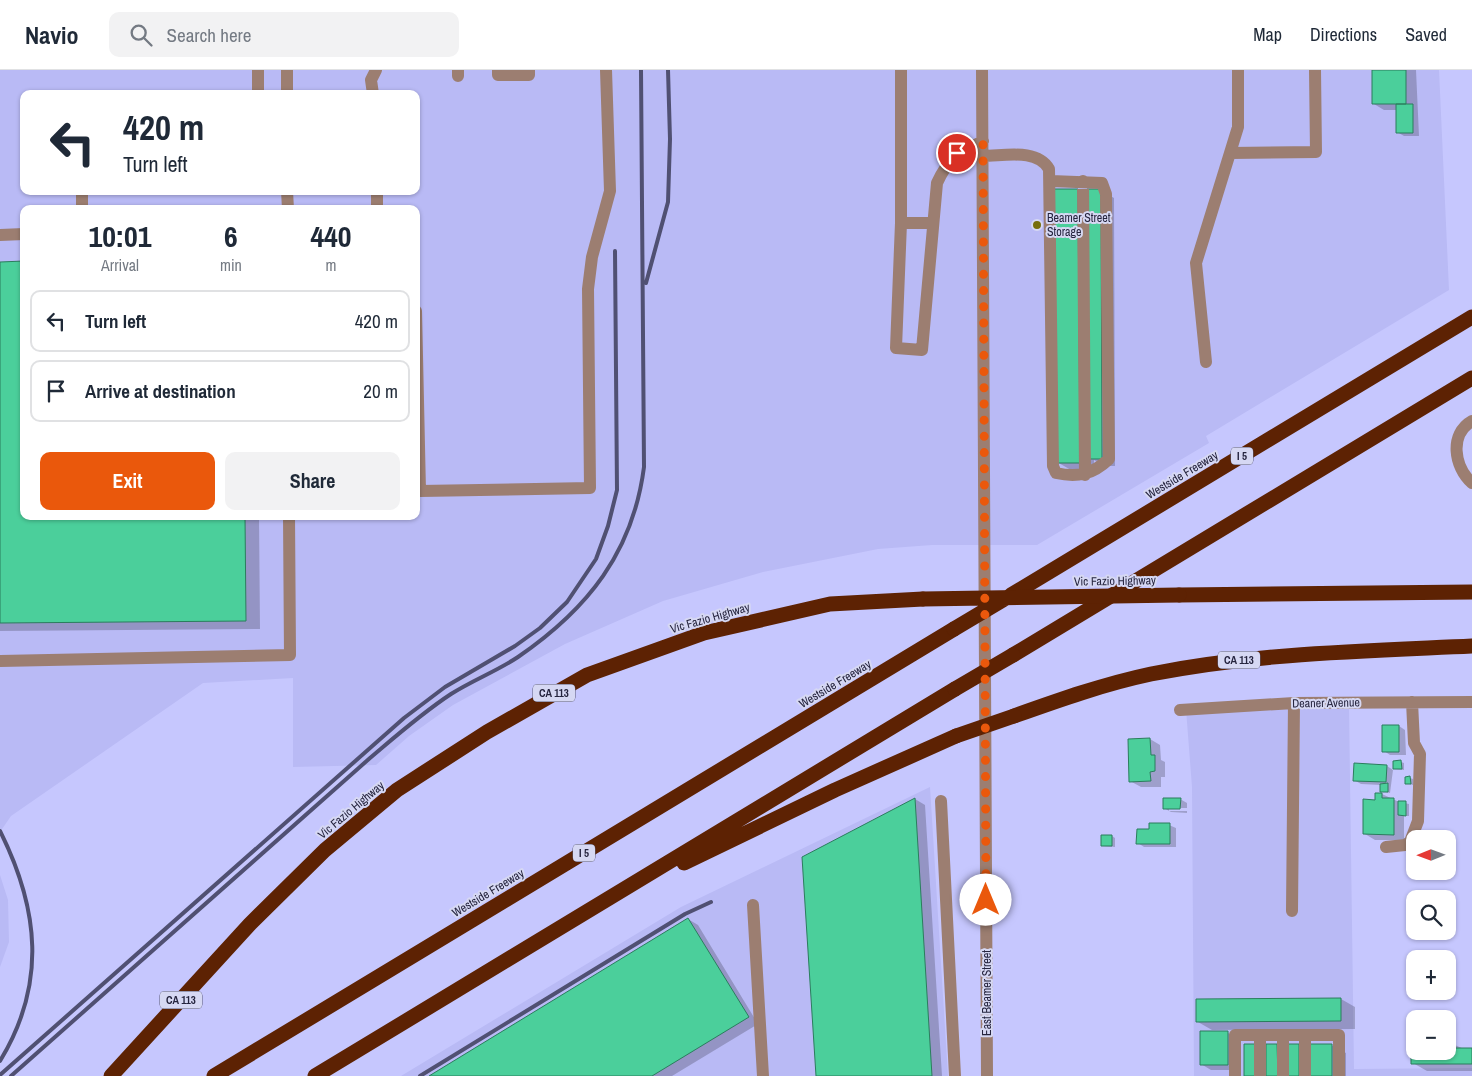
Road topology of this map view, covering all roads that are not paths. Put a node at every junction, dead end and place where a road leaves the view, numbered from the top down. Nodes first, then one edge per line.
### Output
1 (258, 70) edge
2 (287, 70) edge
3 (376, 70) edge
4 (498, 70) edge
5 (529, 70) edge
6 (606, 70) edge
7 (901, 70) edge
8 (982, 70) edge
9 (1238, 70) edge
10 (1315, 70) edge
11 (258, 90) edge
12 (287, 90) edge
13 (372, 90) edge
14 (983, 141) junction
15 (1230, 154) junction
16 (983, 156) junction
17 (1083, 181) junction
18 (1051, 182) junction
19 (901, 223) junction
20 (932, 223) junction
21 (20, 234) edge
22 (0, 235) edge
23 (1472, 317) edge
24 (1206, 362) dead end
25 (1472, 378) edge
26 (1472, 421) edge
27 (1086, 475) junction
28 (1472, 483) edge
29 (420, 491) edge
30 (290, 520) edge
31 (1472, 592) edge
32 (1472, 646) edge
33 (0, 662) edge
34 (1412, 702) junction
35 (1472, 702) edge
36 (1294, 704) junction
37 (1180, 710) dead end
38 (940, 802) dead end
39 (1386, 847) dead end
40 (621, 892) junction
41 (753, 905) dead end
42 (1292, 911) dead end
43 (1260, 1035) junction
44 (1282, 1035) junction
45 (1304, 1035) junction
46 (112, 1076) edge
47 (214, 1076) edge
48 (315, 1076) edge
49 (763, 1076) edge
50 (955, 1076) edge
51 (987, 1076) edge
52 (1235, 1076) edge
53 (1260, 1076) edge
54 (1283, 1076) edge
55 (1305, 1076) edge
56 (1339, 1076) edge

1 - 11 street
2 - 12 street
3 - 13 street
4 - 5 street
6 - 29 street
7 - 19 street
8 - 14 street, East Beamer Street
9 - 15 street
10 - 15 street
14 - 16 street, East Beamer Street
14 - 20 street
15 - 24 street
16 - 18 street
16 - 51 street, East Beamer Street
17 - 18 street
17 - 27 street
17 - 27 street
18 - 27 street
19 - 20 street
19 - 20 street
21 - 22 street
23 - 47 highway, Westside Freeway / I 5, bridge
25 - 40 highway, bridge
26 - 28 street
30 - 33 street
31 - 46 highway, Vic Fazio Highway / CA 113, bridge
32 - 40 highway, CA 113, bridge
34 - 35 street, Deaner Avenue
34 - 36 street, Deaner Avenue
34 - 39 street
36 - 37 street, Deaner Avenue
36 - 42 street
38 - 50 street
40 - 48 highway
41 - 49 street
43 - 44 street
43 - 52 street
43 - 53 street
44 - 45 street
44 - 54 street
45 - 55 street
45 - 56 street

